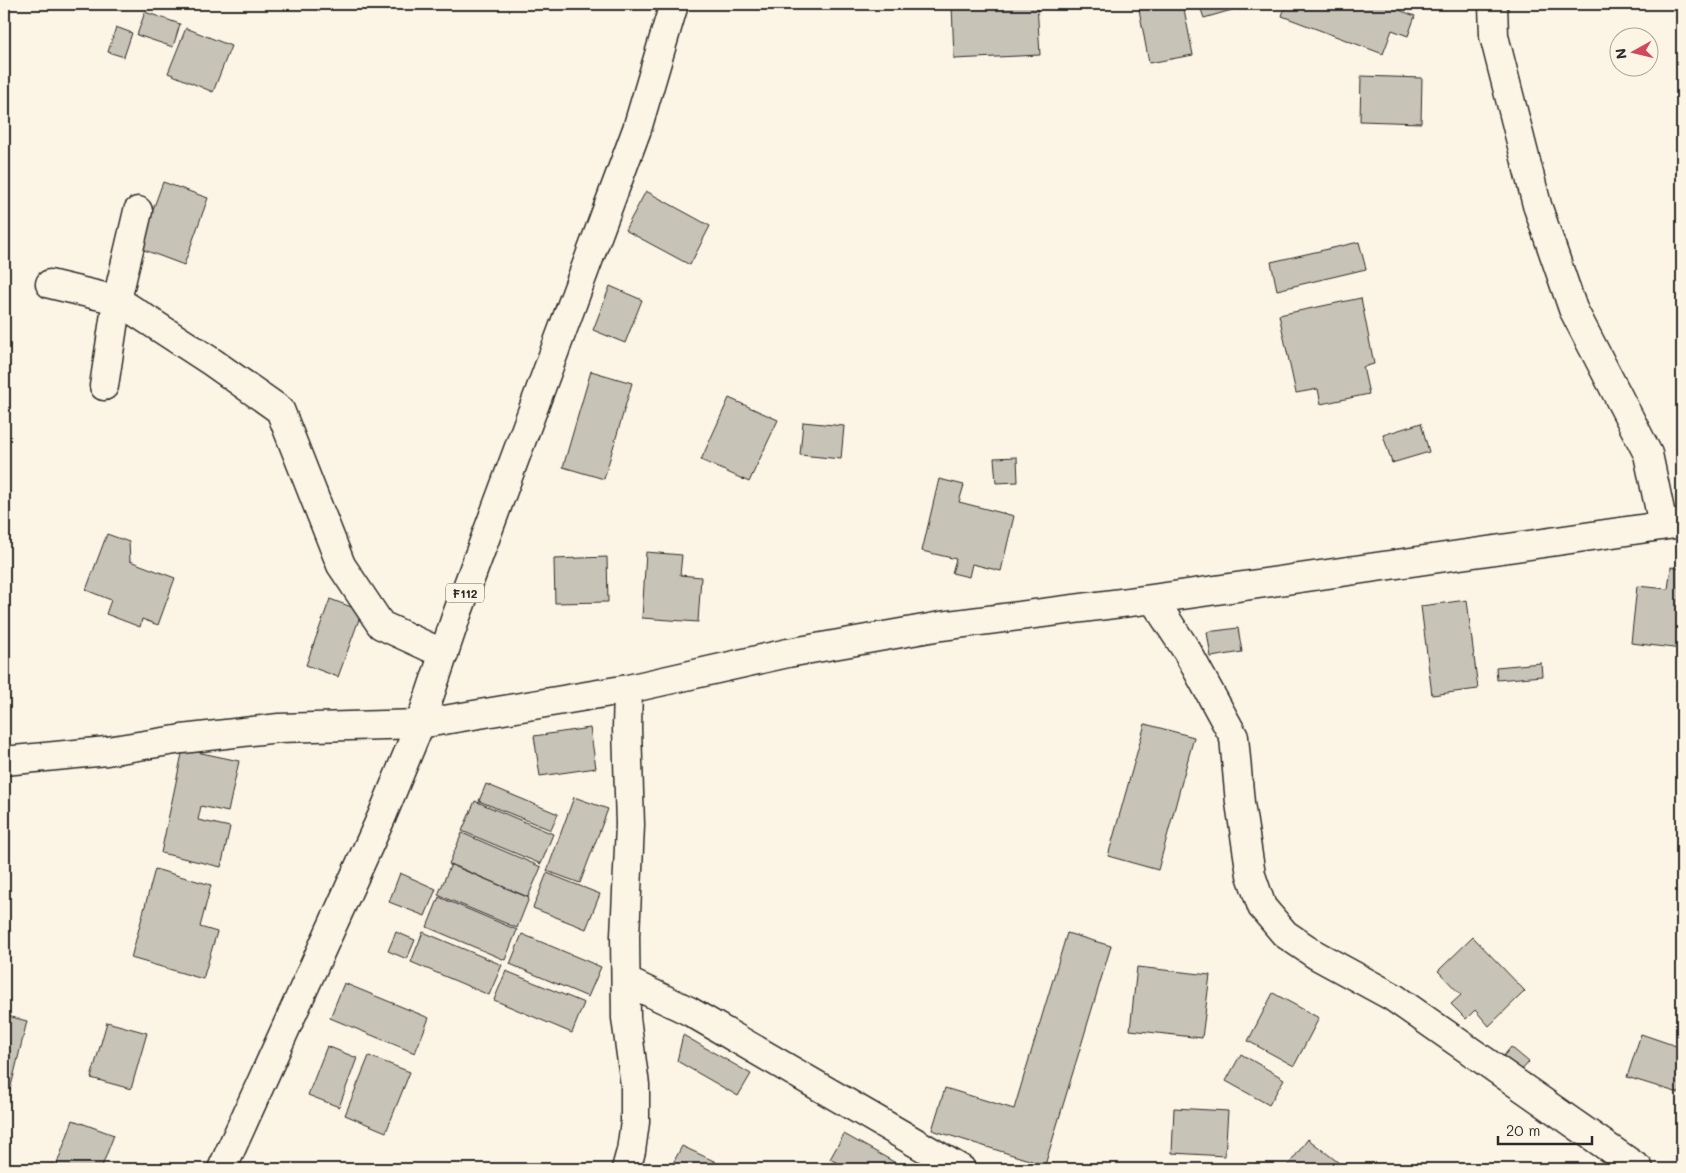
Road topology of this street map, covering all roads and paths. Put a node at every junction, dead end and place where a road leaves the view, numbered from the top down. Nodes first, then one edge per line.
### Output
1 (674, 4) edge
2 (1493, 4) edge
3 (138, 212) dead end
4 (50, 284) dead end
5 (117, 300) junction
6 (104, 386) dead end
7 (1673, 524) edge
8 (1154, 599) junction
9 (444, 654) junction
10 (628, 689) junction
11 (420, 724) junction
12 (4, 761) edge
13 (626, 981) junction
14 (222, 1169) edge
15 (626, 1169) edge
16 (962, 1169) edge
17 (1639, 1169) edge

1 - 9 street, F112
2 - 7 street
3 - 5 street
4 - 5 street
5 - 6 street
5 - 9 street
7 - 8 street
8 - 10 street
8 - 17 street
9 - 11 street, F112
10 - 11 street
10 - 13 street
11 - 12 street
11 - 14 street, F112
13 - 15 street
13 - 16 street

